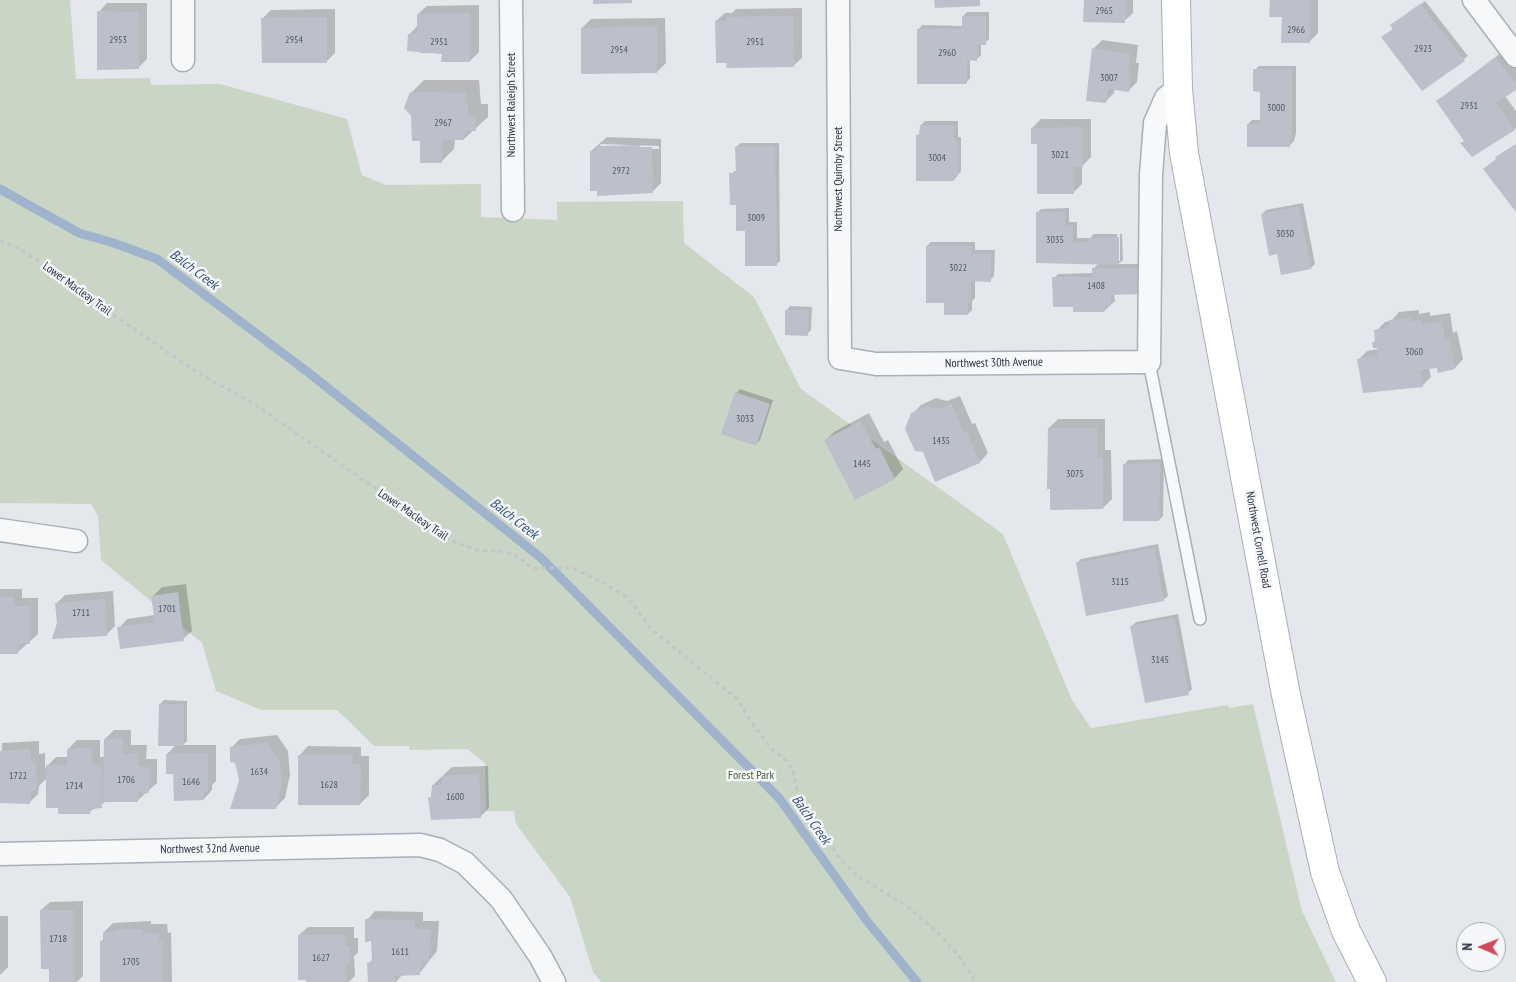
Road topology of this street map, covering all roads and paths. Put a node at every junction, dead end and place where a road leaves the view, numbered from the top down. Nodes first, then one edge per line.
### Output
1 (182, 0) edge
2 (511, 0) edge
3 (838, 0) edge
4 (1176, 0) edge
5 (1474, 0) edge
6 (1516, 56) edge
7 (182, 60) dead end
8 (1178, 89) junction
9 (513, 210) dead end
10 (0, 240) edge
11 (840, 358) joint
12 (1149, 362) junction
13 (0, 530) edge
14 (76, 541) dead end
15 (1200, 619) dead end
16 (0, 854) edge
17 (554, 982) edge
18 (976, 982) edge
19 (1372, 982) edge

1 - 7 street
2 - 9 street, Northwest Raleigh Street
3 - 11 street, Northwest Quimby Street
4 - 8 main road, Northwest Cornell Road
5 - 6 street
8 - 12 street
8 - 19 main road, Northwest Cornell Road
10 - 18 path, Lower Macleay Trail
11 - 12 street, Northwest 30th Avenue
12 - 15 lane
13 - 14 street
16 - 17 street, Northwest 32nd Avenue

